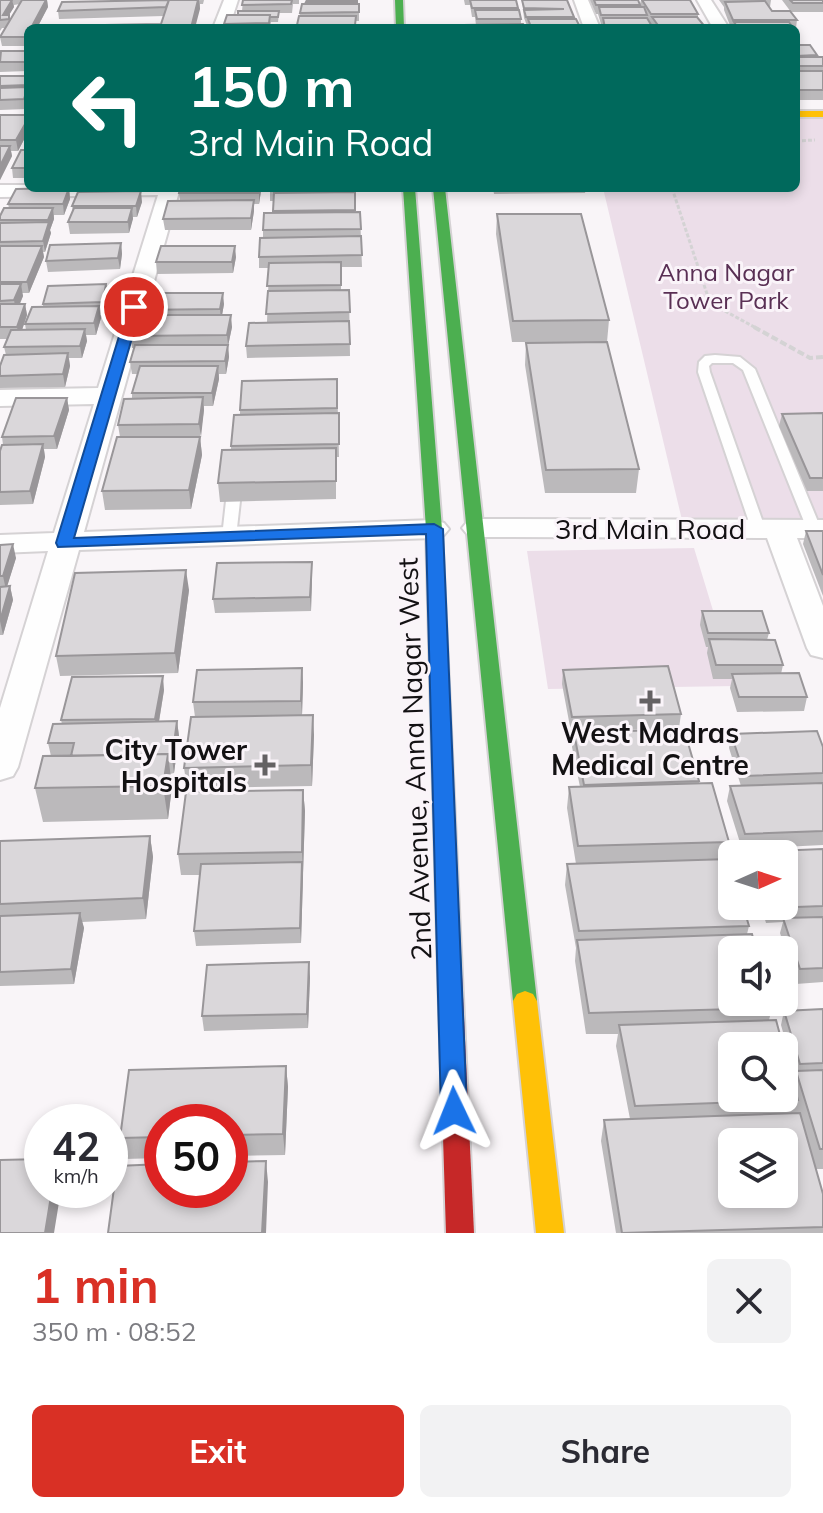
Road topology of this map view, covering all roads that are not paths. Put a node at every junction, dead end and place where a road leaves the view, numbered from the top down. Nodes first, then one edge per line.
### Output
1 (231, 0) edge
2 (399, 0) edge
3 (581, 0) edge
4 (704, 0) edge
5 (222, 24) edge
6 (400, 24) edge
7 (590, 24) edge
8 (719, 24) edge
9 (800, 114) edge
10 (823, 114) edge
11 (69, 192) edge
12 (169, 192) edge
13 (409, 192) edge
14 (439, 192) edge
15 (1, 194) edge
16 (108, 396) junction
17 (0, 398) edge
18 (237, 462) edge
19 (477, 528) junction
20 (768, 528) junction
21 (434, 529) junction
22 (819, 529) edge
23 (229, 537) junction
24 (64, 543) junction
25 (0, 544) edge
26 (823, 648) edge
27 (0, 767) edge
28 (460, 1233) edge
29 (550, 1233) edge

1 - 5 street
2 - 6 main road
3 - 7 street
4 - 8 street
9 - 10 main road
11 - 15 street
12 - 16 street
13 - 21 main road, 2nd Avenue, Anna Nagar West
14 - 19 main road
16 - 17 street
16 - 24 street
18 - 23 lane
19 - 20 street, 3rd Main Road
19 - 29 main road
20 - 22 street, 3rd Main Road
20 - 22 lane
20 - 26 street
21 - 23 street
21 - 28 main road, 2nd Avenue, Anna Nagar West
23 - 24 street
24 - 25 street
24 - 27 street

